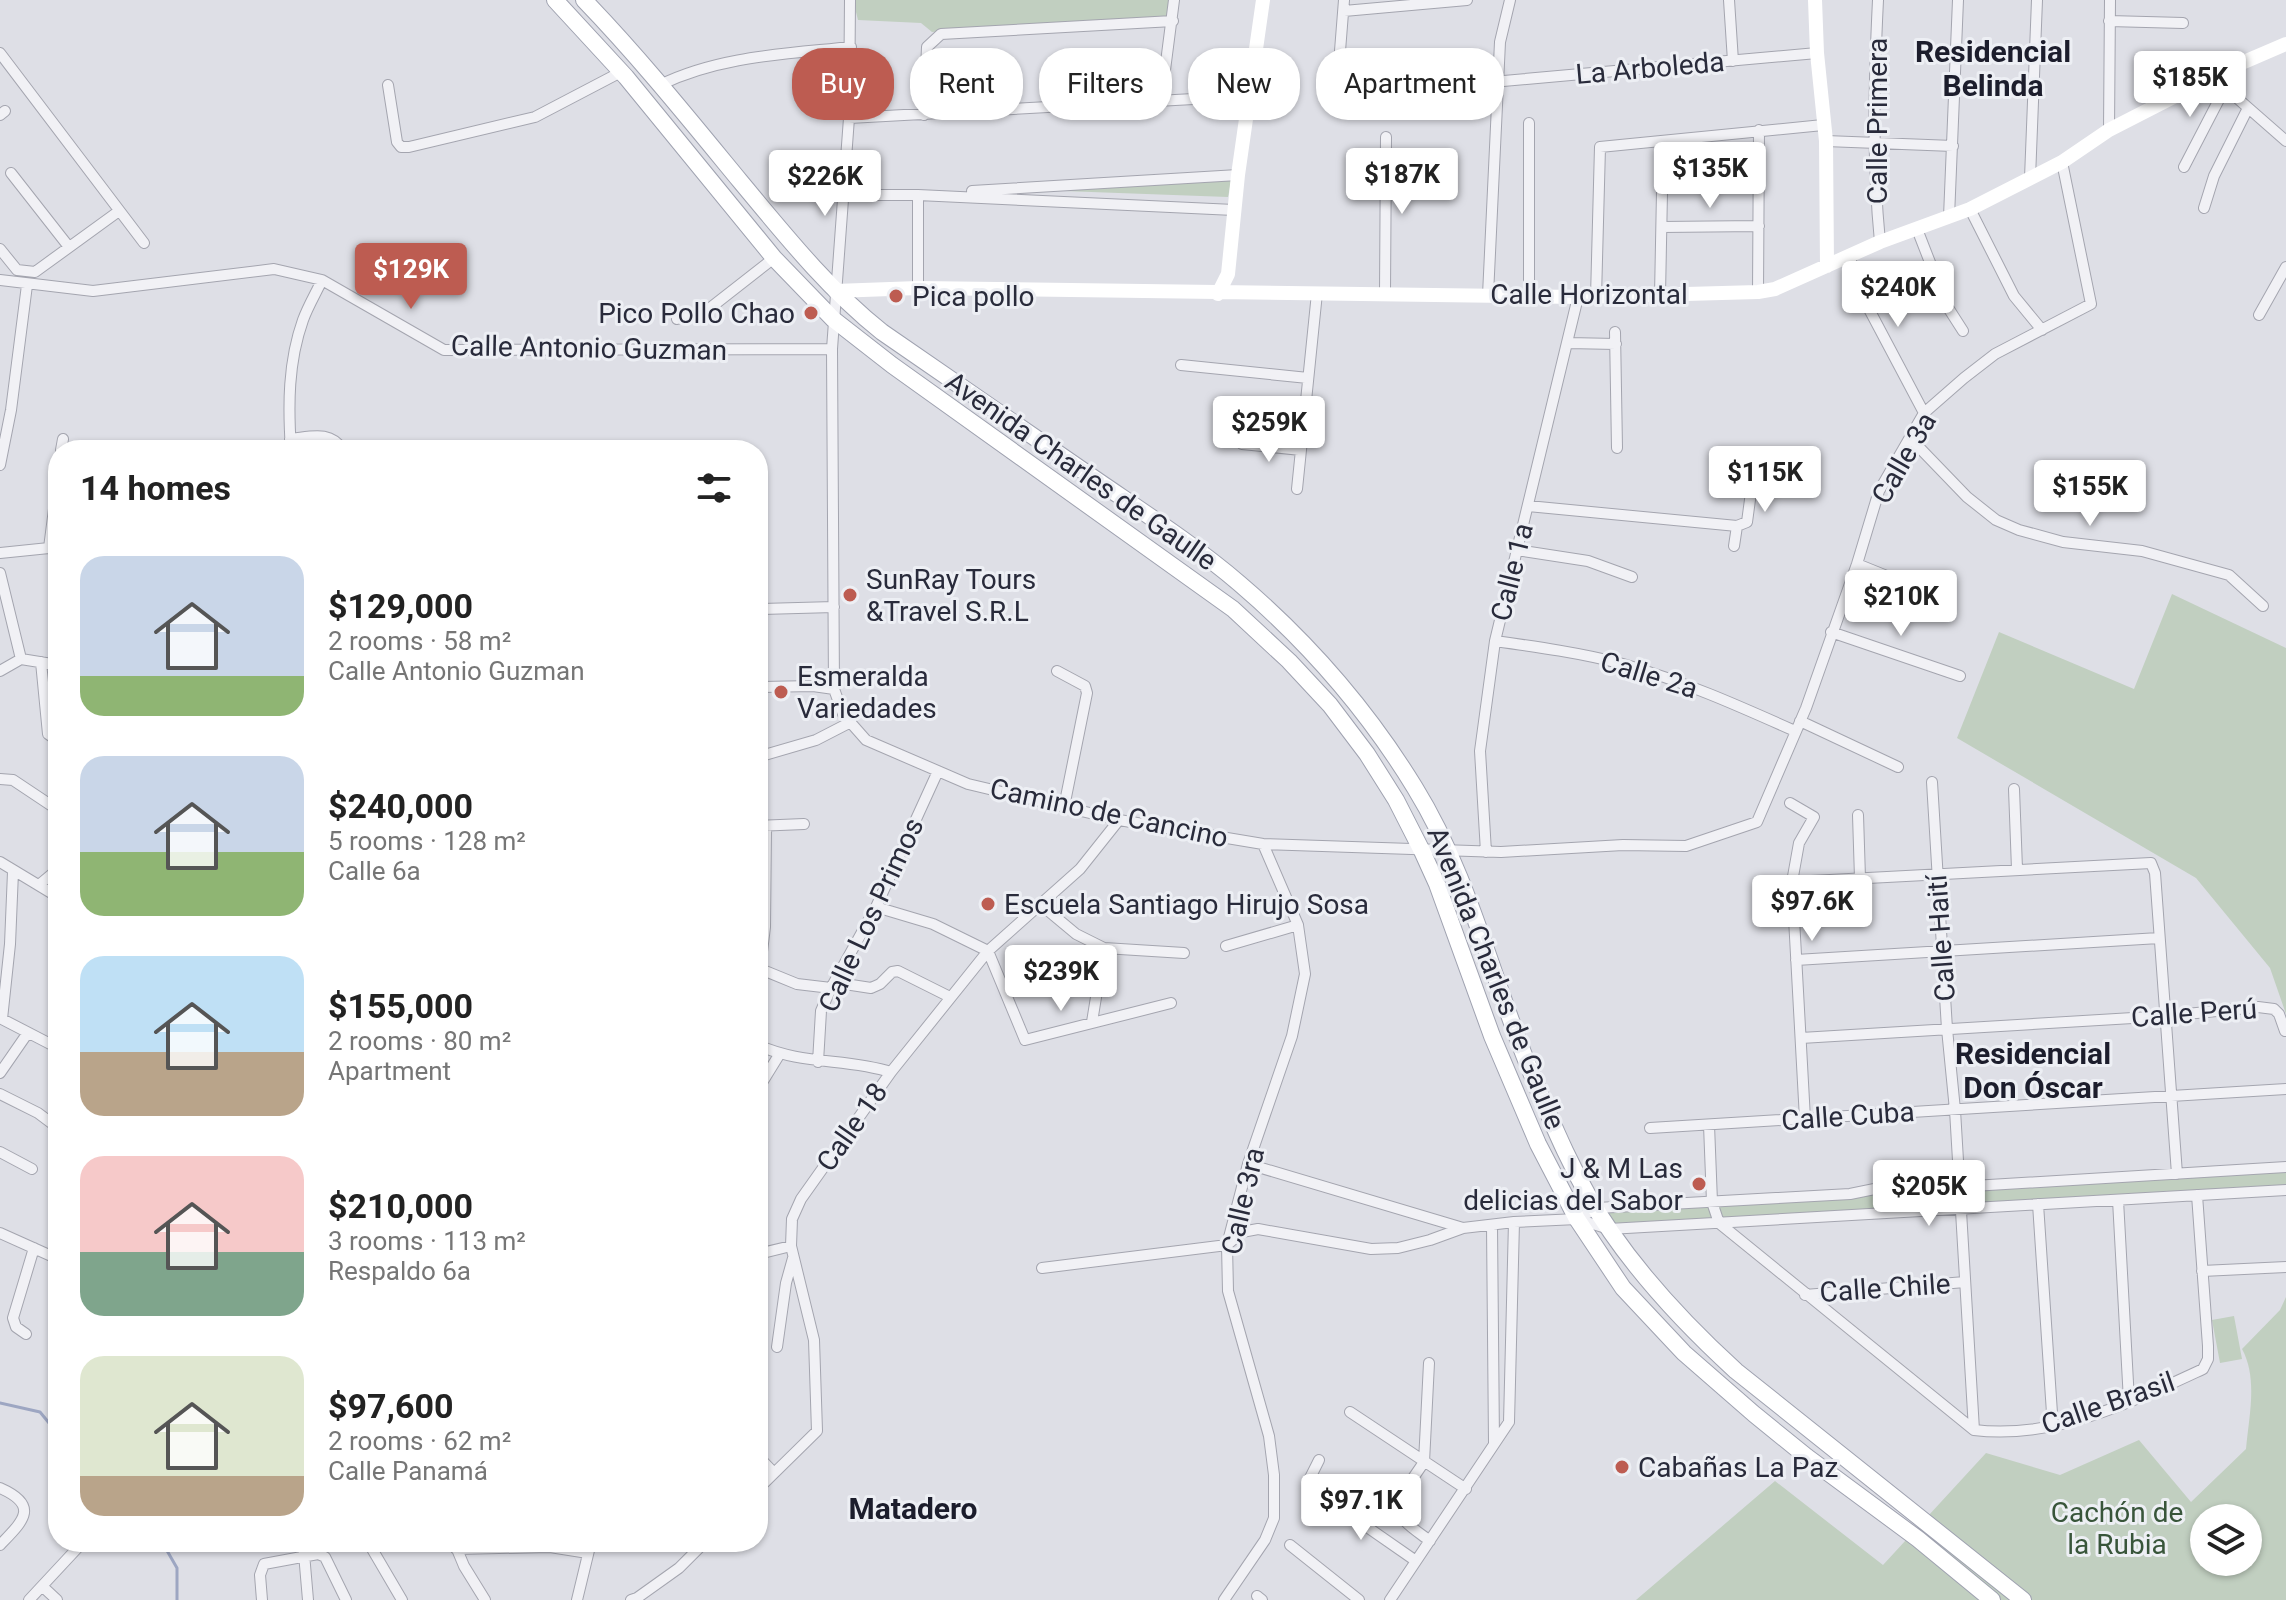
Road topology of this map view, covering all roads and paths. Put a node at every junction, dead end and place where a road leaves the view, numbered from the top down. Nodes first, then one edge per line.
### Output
1 (584, 0) edge
2 (850, 0) edge
3 (1174, 0) edge
4 (1263, 0) edge
5 (1467, 0) edge
6 (1510, 0) edge
7 (1729, 0) edge
8 (1815, 0) edge
9 (1878, 0) edge
10 (1958, 0) edge
11 (2037, 0) edge
12 (2110, 0) edge
13 (558, 1) edge
14 (1344, 5) edge
15 (1173, 21) junction
16 (2109, 21) junction
17 (2183, 23) dead end
18 (2286, 44) edge
19 (851, 47) joint
20 (927, 48) edge
21 (1169, 48) edge
22 (1256, 48) edge
23 (1340, 48) edge
24 (1500, 48) edge
25 (0, 53) edge
26 (1817, 53) junction
27 (1733, 61) junction
28 (621, 72) junction
29 (1504, 80) edge
30 (2222, 81) junction
31 (388, 85) dead end
32 (660, 85) junction
33 (2248, 108) junction
34 (849, 120) edge
35 (1245, 120) edge
36 (1496, 120) edge
37 (1529, 123) dead end
38 (1823, 125) junction
39 (1759, 130) junction
40 (2109, 130) junction
41 (1386, 137) dead end
42 (1663, 141) junction
43 (1826, 141) junction
44 (2286, 141) edge
45 (1873, 142) junction
46 (1953, 146) junction
47 (2062, 162) junction
48 (2184, 167) dead end
49 (11, 173) dead end
50 (1238, 175) junction
51 (2030, 178) junction
52 (845, 195) junction
53 (918, 195) junction
54 (2204, 208) dead end
55 (1970, 209) junction
56 (1234, 210) junction
57 (119, 211) junction
58 (1949, 217) junction
59 (1759, 226) junction
60 (1662, 227) junction
61 (1917, 229) junction
62 (1880, 242) junction
63 (144, 243) dead end
64 (69, 247) junction
65 (0, 249) edge
66 (1849, 256) junction
67 (774, 258) junction
68 (1827, 266) junction
69 (2286, 267) edge
70 (0, 280) edge
71 (322, 280) junction
72 (27, 285) junction
73 (918, 288) junction
74 (835, 291) junction
75 (1758, 292) junction
76 (1317, 293) junction
77 (1385, 293) junction
78 (1218, 294) junction
79 (1488, 295) junction
80 (1660, 295) junction
81 (1529, 296) junction
82 (1578, 297) junction
83 (1596, 297) junction
84 (2259, 315) dead end
85 (677, 319) dead end
86 (833, 319) junction
87 (2042, 330) junction
88 (1963, 331) dead end
89 (1568, 343) junction
90 (832, 349) junction
91 (1181, 365) dead end
92 (1308, 378) junction
93 (1924, 413) junction
94 (1911, 439) junction
95 (291, 440) edge
96 (306, 440) edge
97 (333, 440) edge
98 (1242, 444) dead end
99 (1617, 448) dead end
100 (1301, 450) junction
101 (0, 465) edge
102 (1754, 470) dead end
103 (1297, 489) dead end
104 (1528, 506) junction
105 (1737, 526) junction
106 (1734, 546) dead end
107 (48, 549) edge
108 (1517, 550) junction
109 (0, 553) edge
110 (1857, 564) junction
111 (0, 573) edge
112 (1632, 577) dead end
113 (1941, 598) dead end
114 (2263, 606) dead end
115 (834, 607) junction
116 (768, 609) edge
117 (1831, 632) junction
118 (1495, 641) junction
119 (21, 659) junction
120 (41, 662) junction
121 (48, 663) edge
122 (0, 671) edge
123 (1057, 671) dead end
124 (1960, 676) dead end
125 (768, 687) edge
126 (834, 689) junction
127 (849, 723) junction
128 (1798, 726) junction
129 (48, 734) edge
130 (768, 754) edge
131 (1898, 767) dead end
132 (938, 771) junction
133 (0, 779) edge
134 (1932, 782) dead end
135 (2014, 789) dead end
136 (48, 803) edge
137 (1790, 803) dead end
138 (1064, 807) junction
139 (1858, 815) dead end
140 (1119, 820) junction
141 (1757, 822) joint
142 (804, 824) dead end
143 (768, 826) edge
144 (1263, 844) junction
145 (1448, 850) junction
146 (1422, 851) junction
147 (1486, 852) junction
148 (0, 862) edge
149 (2017, 869) junction
150 (13, 872) junction
151 (1937, 874) junction
152 (48, 877) edge
153 (1860, 878) junction
154 (1792, 882) junction
155 (40, 884) junction
156 (48, 890) edge
157 (1040, 904) junction
158 (876, 907) junction
159 (1298, 925) junction
160 (2159, 938) junction
161 (5, 944) edge
162 (1226, 946) dead end
163 (1104, 948) junction
164 (1942, 950) junction
165 (988, 951) junction
166 (1184, 953) dead end
167 (1796, 960) junction
168 (768, 972) edge
169 (831, 988) junction
170 (950, 997) junction
171 (1171, 1003) dead end
172 (2166, 1016) junction
173 (1, 1019) edge
174 (1092, 1022) junction
175 (1947, 1029) junction
176 (2285, 1031) edge
177 (27, 1034) junction
178 (1801, 1038) junction
179 (48, 1043) edge
180 (768, 1050) edge
181 (779, 1055) junction
182 (818, 1062) junction
183 (891, 1072) junction
184 (0, 1073) edge
185 (768, 1073) edge
186 (2286, 1089) edge
187 (0, 1094) edge
188 (2172, 1096) junction
189 (1955, 1110) junction
190 (1805, 1119) junction
191 (48, 1120) edge
192 (1709, 1125) junction
193 (1650, 1128) dead end
194 (0, 1152) edge
195 (1248, 1164) junction
196 (2286, 1167) edge
197 (32, 1169) dead end
198 (2177, 1174) junction
199 (1960, 1187) junction
200 (2286, 1190) edge
201 (2197, 1195) junction
202 (2118, 1200) junction
203 (1712, 1202) junction
204 (2038, 1204) junction
205 (1597, 1208) junction
206 (1960, 1209) junction
207 (1430, 1218) junction
208 (1577, 1219) junction
209 (1514, 1222) junction
210 (1719, 1223) junction
211 (1492, 1226) junction
212 (1463, 1228) junction
213 (1609, 1229) junction
214 (0, 1233) edge
215 (1430, 1240) junction
216 (1227, 1245) junction
217 (34, 1248) junction
218 (792, 1251) junction
219 (768, 1253) edge
220 (48, 1254) edge
221 (2286, 1267) edge
222 (1042, 1268) dead end
223 (2202, 1271) junction
224 (1965, 1282) junction
225 (1805, 1295) junction
226 (26, 1334) dead end
227 (777, 1347) dead end
228 (1429, 1363) dead end
229 (2129, 1401) junction
230 (1350, 1412) dead end
231 (2053, 1428) junction
232 (1974, 1430) junction
233 (1494, 1445) junction
234 (1319, 1460) dead end
235 (1424, 1462) junction
236 (768, 1467) edge
237 (774, 1473) junction
238 (768, 1479) edge
239 (0, 1488) edge
240 (1466, 1489) junction
241 (1430, 1541) junction
242 (0, 1545) edge
243 (1290, 1545) dead end
244 (74, 1552) edge
245 (303, 1552) edge
246 (374, 1552) edge
247 (458, 1552) edge
248 (588, 1552) edge
249 (695, 1552) edge
250 (303, 1557) junction
251 (1416, 1561) junction
252 (42, 1586) junction
253 (29, 1600) edge
254 (57, 1600) edge
255 (262, 1600) edge
256 (308, 1600) edge
257 (346, 1600) edge
258 (402, 1600) edge
259 (485, 1600) edge
260 (577, 1600) edge
261 (631, 1600) edge
262 (1224, 1600) edge
263 (1359, 1600) edge
264 (1390, 1600) edge
265 (1992, 1600) edge
266 (2023, 1600) edge

1 - 32 main road, Avenida Charles de Gaulle
2 - 19 street
3 - 15 street
4 - 22 main road
5 - 14 street
6 - 24 street
7 - 27 street
8 - 26 main road
9 - 45 street, Calle Primera
10 - 46 street
11 - 51 street
12 - 16 street
13 - 28 main road, Avenida Charles de Gaulle
14 - 23 street, La Arboleda
15 - 20 street
15 - 21 street
16 - 17 street
16 - 40 street
18 - 30 main road, Calle Horizontal
19 - 32 street
25 - 57 street
26 - 27 street, La Arboleda
26 - 38 main road
27 - 29 street, La Arboleda
28 - 31 street
28 - 67 main road, Avenida Charles de Gaulle
30 - 33 street
30 - 40 main road, Calle Horizontal
30 - 48 street
32 - 74 main road, Avenida Charles de Gaulle
33 - 44 street
33 - 54 street
34 - 52 street
35 - 50 main road
36 - 79 street
37 - 81 street
38 - 39 street
38 - 43 main road
39 - 42 street
39 - 59 street
40 - 47 main road, Calle Horizontal
41 - 77 street
42 - 60 street
42 - 83 street
43 - 45 street
43 - 68 main road
45 - 46 street
45 - 62 street, Calle Primera
46 - 58 street
47 - 51 main road, Calle Horizontal
47 - 87 street, Calle 3a
49 - 64 street
50 - 53 street
50 - 56 main road
51 - 55 main road, Calle Horizontal
52 - 53 street
52 - 74 street
53 - 56 street
53 - 73 street
55 - 58 main road, Calle Horizontal
55 - 87 street
56 - 78 main road
57 - 63 street
57 - 64 street
58 - 61 main road, Calle Horizontal
59 - 60 street
59 - 75 street
60 - 80 street
61 - 62 main road, Calle Horizontal
61 - 88 street
62 - 66 main road, Calle Horizontal
64 - 65 street
66 - 68 main road, Calle Horizontal
66 - 93 street
67 - 85 street
67 - 86 main road, Avenida Charles de Gaulle
68 - 75 main road, Calle Horizontal
69 - 84 street
70 - 72 street, Calle Antonio Guzman
71 - 72 street, Calle Antonio Guzman
71 - 90 street, Calle Antonio Guzman
71 - 95 street
72 - 101 street
73 - 74 main road, Calle Horizontal
73 - 78 main road, Calle Horizontal
74 - 86 street
74 - 145 main road, Avenida Charles de Gaulle
75 - 80 main road, Calle Horizontal
76 - 77 main road, Calle Horizontal
76 - 78 main road, Calle Horizontal
76 - 92 street
77 - 79 main road, Calle Horizontal
79 - 81 main road, Calle Horizontal
80 - 83 main road, Calle Horizontal
81 - 82 main road, Calle Horizontal
82 - 83 main road, Calle Horizontal
82 - 89 street, Calle 1a
86 - 90 street
86 - 146 main road, Avenida Charles de Gaulle
87 - 93 street, Calle 3a
89 - 99 street
89 - 104 street, Calle 1a
90 - 115 street, Camino de Cancino
91 - 92 street
92 - 100 street
93 - 94 street, Calle 3a
94 - 110 street, Calle 3a
94 - 114 street
96 - 97 street
98 - 100 street
100 - 103 street
102 - 105 street
104 - 105 street
104 - 108 street, Calle 1a
105 - 106 street
107 - 109 street
108 - 112 street
108 - 118 street, Calle 1a
110 - 113 street
110 - 117 street, Calle 3a
111 - 119 street
115 - 116 street
115 - 126 street, Camino de Cancino
117 - 124 street
117 - 128 street, Calle 3a
118 - 128 street, Calle 2a
118 - 147 street, Calle 1a
119 - 120 street
119 - 122 street
120 - 121 street
120 - 129 street
123 - 138 street
125 - 126 street
126 - 127 street, Camino de Cancino
127 - 130 street
127 - 132 street, Camino de Cancino
128 - 131 street, Calle 2a
128 - 141 street, Calle 3a
132 - 138 street, Camino de Cancino
132 - 158 street, Calle Los Primos
133 - 136 street
134 - 151 street, Calle Haití
135 - 149 street
137 - 154 street
138 - 140 street, Camino de Cancino
139 - 153 street
140 - 144 street, Camino de Cancino
140 - 157 street, Calle 18
141 - 147 street, Camino de Cancino
142 - 143 street
144 - 146 street, Camino de Cancino
144 - 159 street, Calle 3ra
145 - 146 street, Camino de Cancino
145 - 147 street, Camino de Cancino
145 - 205 main road, Avenida Charles de Gaulle
146 - 208 main road, Avenida Charles de Gaulle
148 - 150 street
149 - 151 street
149 - 160 street
150 - 155 street
150 - 161 street
151 - 153 street
151 - 164 street, Calle Haití
152 - 155 street
153 - 154 street
154 - 167 street
155 - 156 street
157 - 163 street
157 - 165 street, Calle 18
158 - 165 street
158 - 169 street, Calle Los Primos
159 - 162 street
159 - 195 street, Calle 3ra
160 - 164 street
160 - 172 street
161 - 173 street
163 - 166 street
163 - 174 street
164 - 167 street
164 - 175 street, Calle Haití
165 - 170 street, Calle 18
165 - 174 street
167 - 178 street
168 - 169 street
169 - 170 street
169 - 182 street, Calle Los Primos
170 - 183 street, Calle 18
171 - 174 street
172 - 175 street, Calle Perú
172 - 176 street, Calle Perú
172 - 188 street
173 - 177 street
175 - 178 street, Calle Perú
175 - 189 street, Calle Haití
177 - 179 street
177 - 184 street
178 - 190 street
180 - 181 street
181 - 182 street
181 - 185 street
182 - 183 street
183 - 218 street, Calle 18
186 - 188 street, Calle Cuba
187 - 191 street
188 - 189 street, Calle Cuba
188 - 198 street
189 - 190 street, Calle Cuba
189 - 199 street, Calle Haití
190 - 192 street, Calle Cuba
192 - 193 street, Calle Cuba
192 - 203 street
194 - 197 street
195 - 207 street
195 - 216 street, Calle 3ra
196 - 198 street
198 - 199 street
199 - 203 street
199 - 206 street, Calle Haití
200 - 201 street
201 - 202 street
201 - 223 street, Calle Brasil
202 - 204 street
202 - 229 street
203 - 205 street
203 - 210 street
204 - 206 street
204 - 231 street
205 - 208 street
205 - 213 main road, Avenida Charles de Gaulle
206 - 210 street
206 - 224 street, Calle Haití
207 - 212 street
207 - 215 street
208 - 209 street
208 - 213 street
208 - 265 main road, Avenida Charles de Gaulle
209 - 211 street
209 - 233 street
210 - 213 street
210 - 225 street
211 - 212 street
211 - 233 street
212 - 215 street
213 - 266 main road, Avenida Charles de Gaulle
214 - 217 street
215 - 216 street
216 - 222 street
216 - 262 street, Calle 3ra
217 - 220 street
217 - 226 street
218 - 219 street
218 - 227 street
218 - 237 street, Calle 18
221 - 223 street
223 - 229 street, Calle Brasil
224 - 225 street, Calle Chile
224 - 232 street, Calle Haití
225 - 232 street
228 - 235 street
229 - 231 street, Calle Brasil
230 - 235 street
231 - 232 street, Calle Brasil
233 - 240 street
234 - 251 street
235 - 240 street
235 - 241 street
236 - 237 street
237 - 238 street, Calle 18
239 - 242 street
240 - 241 street
241 - 251 street
243 - 263 street
244 - 252 street
245 - 250 street
246 - 258 street
247 - 259 street
248 - 260 street
249 - 261 street
250 - 255 street
250 - 256 street
250 - 257 street
251 - 264 street
252 - 253 street
252 - 254 street

